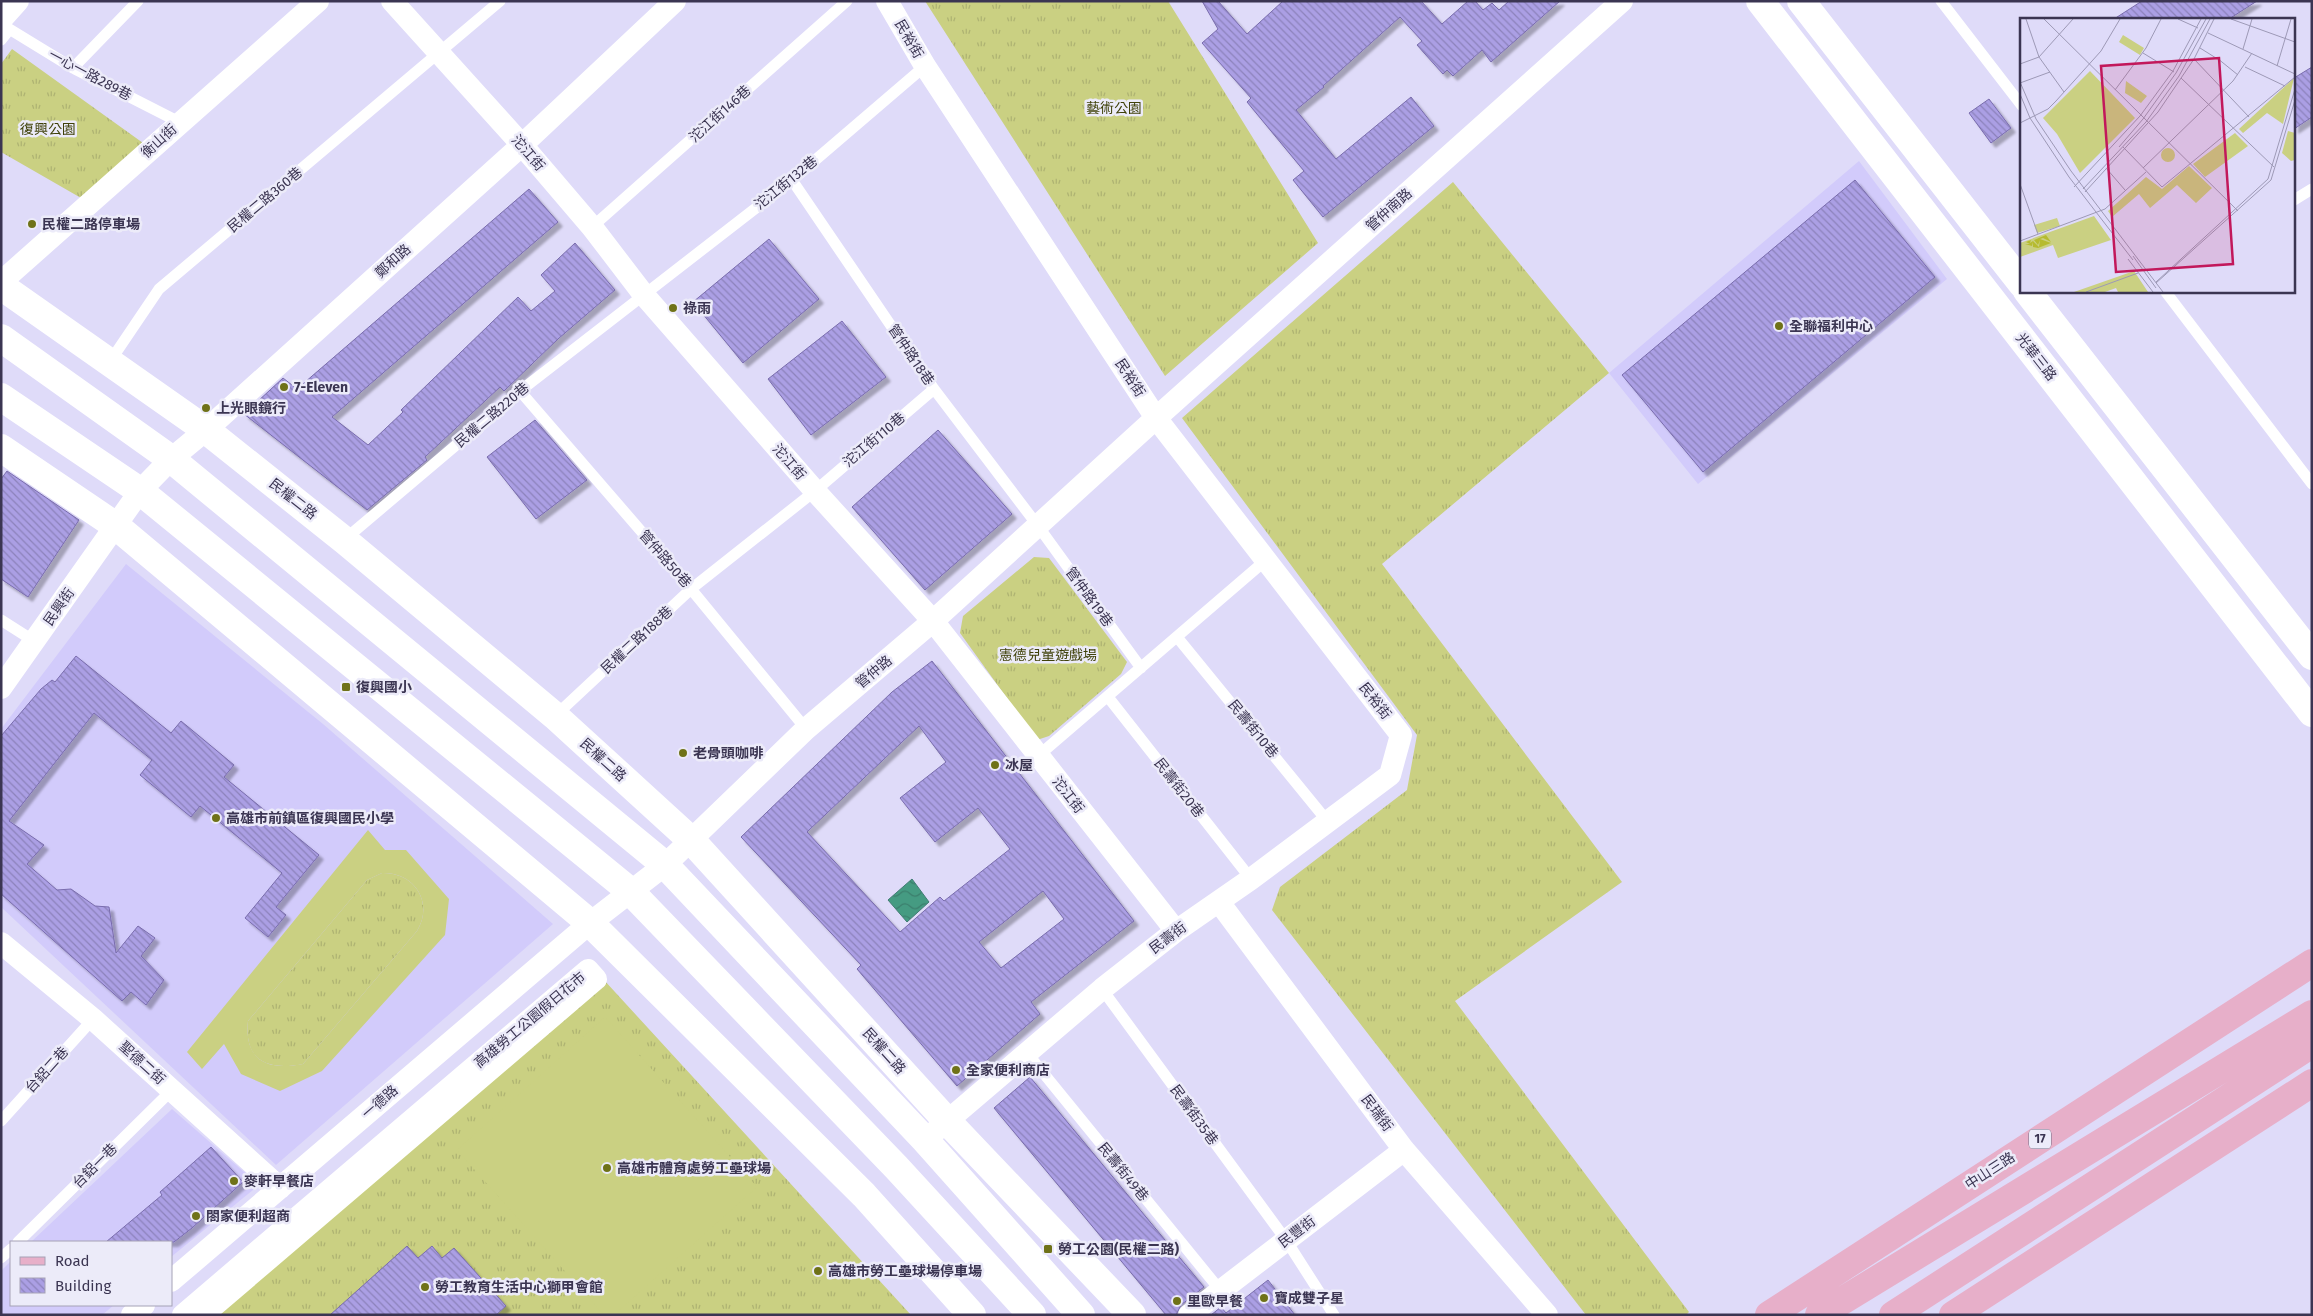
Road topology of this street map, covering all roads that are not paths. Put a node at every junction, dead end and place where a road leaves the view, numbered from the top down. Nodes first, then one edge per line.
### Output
1 (18, 1) edge
2 (138, 1) edge
3 (318, 1) edge
4 (392, 1) edge
5 (500, 1) edge
6 (675, 1) edge
7 (847, 1) edge
8 (888, 1) edge
9 (1622, 1) edge
10 (1760, 1) edge
11 (1801, 1) edge
12 (1941, 1) edge
13 (3, 29) edge
14 (438, 54) junction
15 (925, 66) junction
16 (73, 68) junction
17 (2020, 103) edge
18 (180, 123) junction
19 (522, 145) junction
20 (792, 180) junction
21 (2312, 189) edge
22 (2296, 199) edge
23 (592, 227) junction
24 (2020, 281) edge
25 (1, 282) edge
26 (1, 286) edge
27 (2028, 292) edge
28 (2165, 292) edge
29 (644, 295) junction
30 (1, 338) edge
31 (109, 363) junction
32 (934, 389) junction
33 (520, 391) junction
34 (1, 397) edge
35 (1156, 418) junction
36 (206, 430) junction
37 (1, 448) edge
38 (171, 459) junction
39 (2312, 484) edge
40 (815, 491) junction
41 (140, 492) junction
42 (116, 526) junction
43 (1038, 526) junction
44 (344, 540) junction
45 (1266, 560) junction
46 (691, 589) junction
47 (1, 620) edge
48 (933, 621) junction
49 (1177, 637) junction
50 (34, 641) junction
51 (2312, 656) edge
52 (1141, 668) junction
53 (1, 688) edge
54 (1108, 697) junction
55 (2312, 713) edge
56 (555, 716) junction
57 (806, 729) junction
58 (1401, 735) joint
59 (1038, 756) junction
60 (1328, 822) junction
61 (692, 841) junction
62 (665, 865) junction
63 (1251, 879) junction
64 (630, 891) junction
65 (1219, 902) junction
66 (590, 923) junction
67 (1176, 931) junction
68 (1, 943) edge
69 (2312, 963) edge
70 (1102, 989) junction
71 (2312, 1014) edge
72 (93, 1020) junction
73 (2312, 1044) edge
74 (1027, 1053) junction
75 (2312, 1083) edge
76 (172, 1090) junction
77 (1, 1121) edge
78 (947, 1121) junction
79 (925, 1140) junction
80 (1404, 1150) junction
81 (280, 1188) junction
82 (1286, 1240) junction
83 (19, 1241) edge
84 (172, 1280) edge
85 (1220, 1290) junction
86 (143, 1306) edge
87 (132, 1315) edge
88 (183, 1315) edge
89 (202, 1315) edge
90 (972, 1315) edge
91 (1032, 1315) edge
92 (1082, 1315) edge
93 (1132, 1315) edge
94 (1189, 1315) edge
95 (1334, 1315) edge
96 (1547, 1315) edge
97 (1769, 1315) edge
98 (1819, 1315) edge
99 (1893, 1315) edge
100 (1953, 1315) edge

1 - 13 street
2 - 16 lane
3 - 18 street, 衡山街
4 - 14 street, 沱江街
5 - 14 lane, 民權二路360巷
6 - 19 street, 鄭和路
7 - 23 lane, 沱江街146巷
8 - 15 street, 民裕街
9 - 35 street, 管仲南路
10 - 55 street, 光華三路
11 - 24 street
12 - 17 lane
13 - 16 lane, 一心一路289巷
14 - 19 street, 沱江街
14 - 31 lane, 民權二路360巷
15 - 20 lane, 沱江街132巷
15 - 35 street, 民裕街
16 - 18 lane, 一心一路289巷
18 - 25 street, 衡山街
19 - 23 street, 沱江街
19 - 36 street, 鄭和路
20 - 29 lane, 沱江街132巷
20 - 32 lane, 管仲路18巷
21 - 22 lane
23 - 29 street, 沱江街
26 - 31 street, 民權二路
27 - 51 street
28 - 39 lane
29 - 33 lane, 民權二路220巷
29 - 40 street, 沱江街
30 - 38 street
31 - 36 street, 民權二路
32 - 40 lane, 沱江街110巷
32 - 43 lane, 管仲路18巷
33 - 44 lane, 民權二路220巷
33 - 46 lane, 管仲路50巷
34 - 41 street
35 - 43 street, 管仲路
35 - 45 street, 民裕街
36 - 38 street, 鄭和路
36 - 44 street, 民權二路
37 - 42 street
38 - 41 street, 鄭和路
38 - 62 street
40 - 46 lane, 民權二路188巷
40 - 48 street, 沱江街
41 - 42 street, 鄭和路
41 - 64 street
42 - 50 street, 民興街
42 - 66 street
43 - 48 street, 管仲路
43 - 52 lane, 管仲路19巷
44 - 56 street, 民權二路
45 - 49 lane
45 - 58 street, 民裕街
46 - 56 lane, 民權二路188巷
46 - 57 lane, 管仲路50巷
47 - 50 lane
48 - 57 street, 管仲路
48 - 59 street, 沱江街
49 - 52 lane
49 - 60 lane, 民壽街10巷
50 - 53 street, 民興街
52 - 54 lane
54 - 59 lane
54 - 63 lane, 民壽街20巷
56 - 61 street, 民權二路
57 - 61 street, 管仲路
58 - 60 street, 民壽街
59 - 67 street, 沱江街
60 - 63 street, 民壽街
61 - 62 street, 管仲路
61 - 78 street, 民權二路
62 - 64 street, 管仲路
62 - 79 street
63 - 65 street, 民壽街
64 - 66 street, 管仲路
64 - 91 street
65 - 67 street, 民壽街
65 - 80 street, 民瑞街
66 - 81 street, 一德路
66 - 90 street
67 - 70 street, 民壽街
68 - 72 street, 聖德二街
69 - 97 main road, 中山三路 / 17
70 - 74 street, 民壽街
70 - 82 lane, 民壽街35巷
71 - 98 main road
72 - 76 street, 聖德二街
72 - 77 lane, 台鋁二巷
73 - 99 main road
74 - 78 street, 民壽街
74 - 85 lane, 民壽街49巷
75 - 100 main road
76 - 81 street, 聖德二街
76 - 83 lane, 台鋁一巷
78 - 79 street, 民壽街
78 - 93 street, 民權二路
79 - 92 street
80 - 82 street, 民豐街
80 - 96 street, 民瑞街
81 - 84 street, 一德路
82 - 85 street, 民豐街
82 - 95 lane, 民壽街35巷
85 - 94 street, 民豐街
86 - 87 street
88 - 89 street, 高雄勞工公園假日花市

